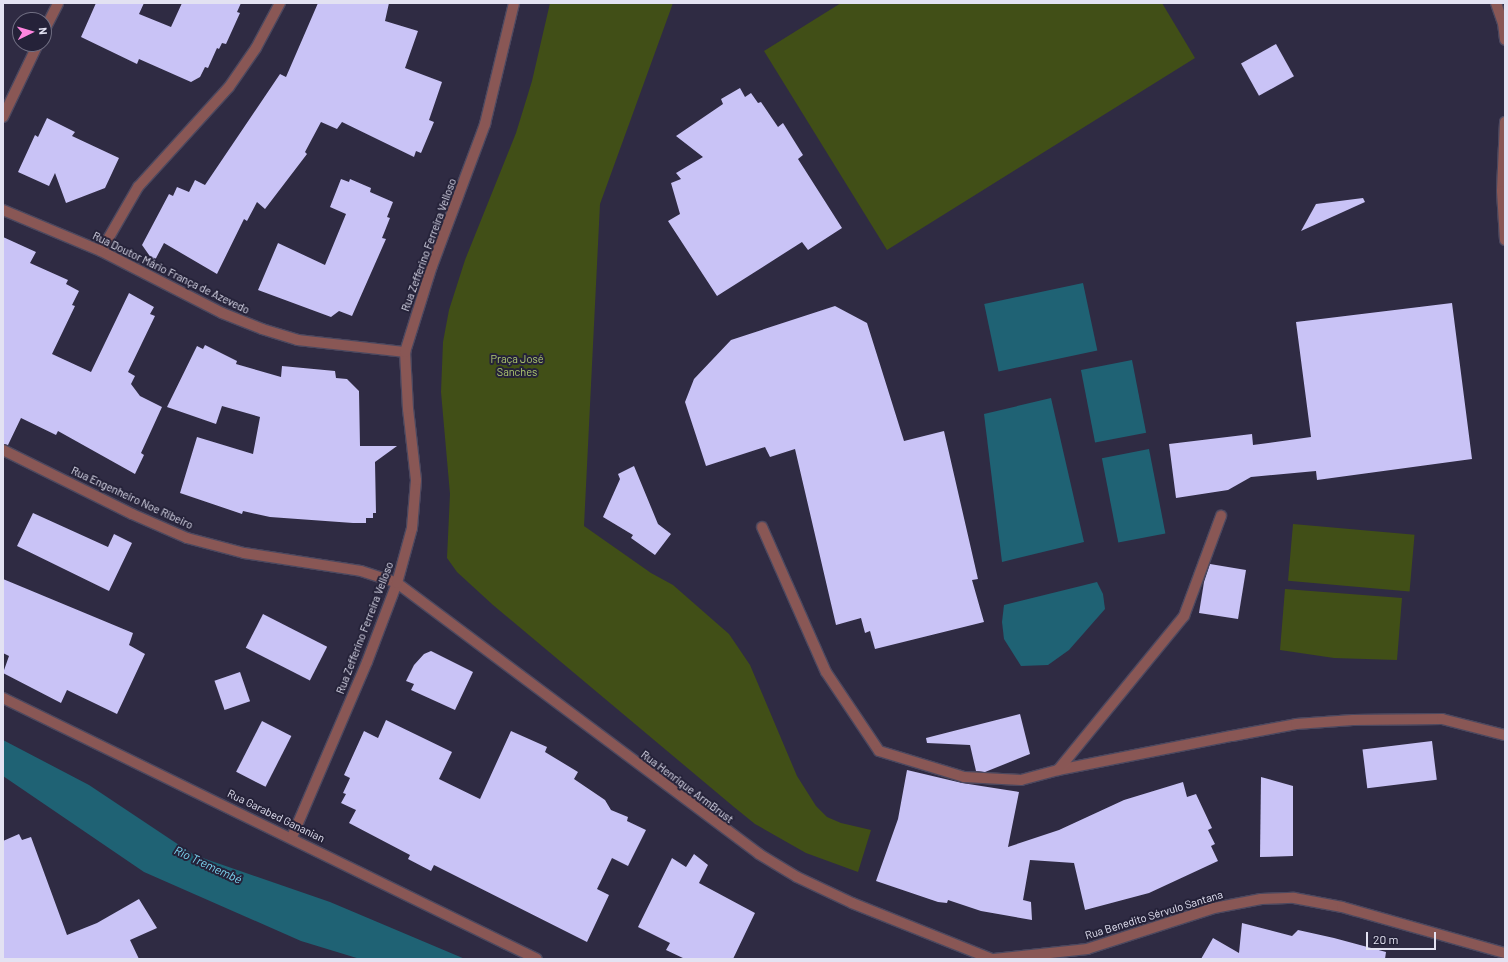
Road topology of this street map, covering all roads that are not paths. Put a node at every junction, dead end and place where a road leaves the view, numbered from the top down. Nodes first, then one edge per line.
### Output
1 (58, 3) edge
2 (280, 3) edge
3 (514, 3) edge
4 (1496, 3) edge
5 (52, 15) edge
6 (1505, 40) edge
7 (34, 52) edge
8 (3, 117) edge
9 (1505, 122) edge
10 (3, 210) edge
11 (1505, 240) edge
12 (100, 251) junction
13 (405, 352) junction
14 (3, 450) edge
15 (1221, 516) dead end
16 (762, 527) dead end
17 (397, 583) junction
18 (3, 698) edge
19 (1505, 735) edge
20 (1058, 770) junction
21 (292, 837) junction
22 (1505, 953) edge
23 (537, 959) edge
24 (993, 959) edge

1 - 5 street
2 - 12 street
3 - 13 street, Rua Zefferino Ferreira Velloso
4 - 6 street
7 - 8 street
9 - 11 street
10 - 12 street, Rua Doutor Mário França de Azevedo
12 - 13 street, Rua Doutor Mário França de Azevedo
13 - 17 street, Rua Zefferino Ferreira Velloso
14 - 17 street, Rua Engenheiro Noe Ribeiro
15 - 20 street
16 - 20 street
17 - 21 street, Rua Zefferino Ferreira Velloso
17 - 24 street, Rua Henrique ArmBrust
18 - 21 street, Rua Garabed Gananian
19 - 20 street
21 - 23 street, Rua Garabed Gananian
22 - 24 street, Rua Benedito Sérvulo Santana

